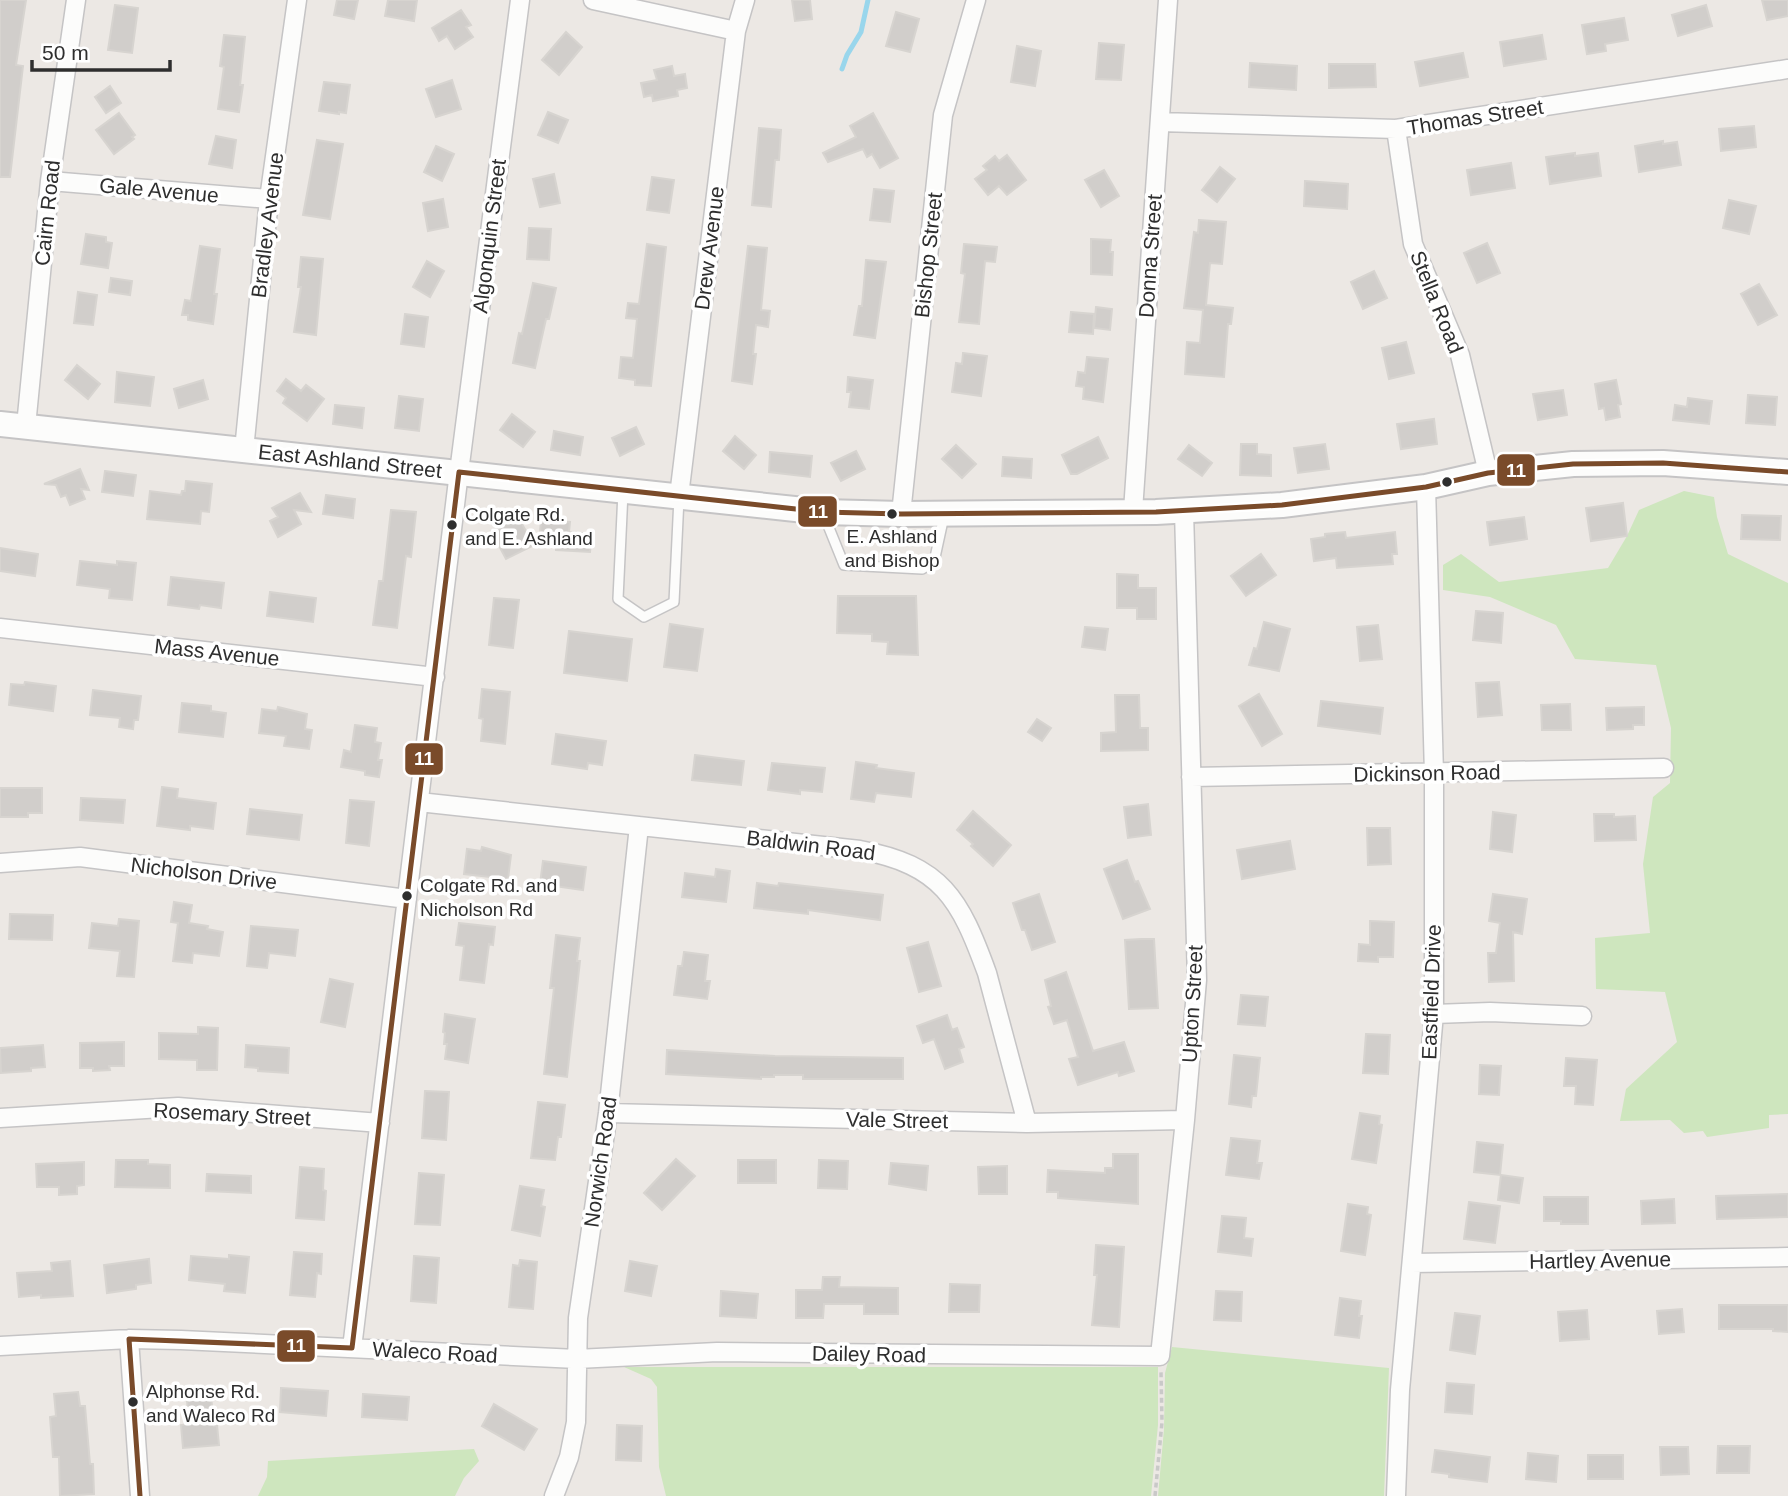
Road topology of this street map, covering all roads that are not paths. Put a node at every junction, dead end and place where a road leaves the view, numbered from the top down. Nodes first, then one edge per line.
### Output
1 (76, 0) edge
2 (297, 0) edge
3 (520, 0) edge
4 (593, 0) edge
5 (745, 0) edge
6 (976, 0) edge
7 (1168, 0) edge
8 (736, 31) junction
9 (1788, 69) edge
10 (1160, 122) junction
11 (1396, 129) junction
12 (50, 180) junction
13 (269, 199) junction
14 (0, 424) edge
15 (26, 426) junction
16 (244, 450) junction
17 (459, 472) junction
18 (1788, 472) edge
19 (1489, 473) junction
20 (1426, 487) junction
21 (623, 490) junction
22 (679, 496) junction
23 (1133, 511) junction
24 (1184, 511) junction
25 (823, 512) junction
26 (901, 514) junction
27 (945, 514) junction
28 (0, 628) edge
29 (435, 677) junction
30 (1664, 768) dead end
31 (1434, 774) junction
32 (1191, 777) junction
33 (419, 802) junction
34 (639, 826) junction
35 (0, 863) edge
36 (407, 899) junction
37 (1434, 1014) junction
38 (1582, 1016) dead end
39 (608, 1113) junction
40 (0, 1118) edge
41 (1185, 1120) junction
42 (380, 1123) junction
43 (1027, 1123) junction
44 (1788, 1257) edge
45 (1412, 1263) junction
46 (129, 1339) junction
47 (0, 1346) edge
48 (352, 1348) junction
49 (1160, 1356) joint
50 (577, 1359) junction
51 (140, 1496) edge
52 (554, 1496) edge
53 (1396, 1496) edge

1 - 12 street, Cairn Road
2 - 13 street, Bradley Avenue
3 - 17 street, Algonquin Street
4 - 8 street
5 - 8 street, Drew Avenue
6 - 26 street, Bishop Street
7 - 10 street, Donna Street
8 - 22 street, Drew Avenue
9 - 11 street, Thomas Street
10 - 11 street, Thomas Street
10 - 23 street, Donna Street
11 - 19 street, Stella Road
12 - 13 street, Gale Avenue
12 - 15 street, Cairn Road
13 - 16 street, Bradley Avenue
14 - 15 main road, East Ashland Street
15 - 16 main road, East Ashland Street
16 - 17 main road, East Ashland Street
17 - 21 main road, East Ashland Street
17 - 29 street, Algonquin Street
18 - 19 main road, East Ashland Street
19 - 20 main road, East Ashland Street
20 - 24 main road, East Ashland Street
20 - 31 street, Eastfield Drive
21 - 22 main road, East Ashland Street
21 - 22 lane
22 - 25 main road, East Ashland Street
23 - 24 main road, East Ashland Street
23 - 27 main road, East Ashland Street
24 - 32 street, Upton Street
25 - 26 main road, East Ashland Street
25 - 27 lane
26 - 27 main road, East Ashland Street
28 - 29 street, Mass Avenue
29 - 33 street, Algonquin Street
30 - 31 street, Dickinson Road
31 - 32 street, Dickinson Road
31 - 37 street, Eastfield Drive
32 - 41 street, Upton Street
33 - 34 street, Baldwin Road
33 - 36 street, Algonquin Street
34 - 39 street, Norwich Road
34 - 43 street, Baldwin Road
35 - 36 street, Nicholson Drive
36 - 42 street, Algonquin Street
37 - 38 street
37 - 45 street, Eastfield Drive
39 - 43 street, Vale Street
39 - 50 street, Norwich Road
40 - 42 street, Rosemary Street
41 - 43 street, Vale Street
41 - 49 street, Upton Street
42 - 48 street, Algonquin Street
44 - 45 street, Hartley Avenue
45 - 53 street, Eastfield Drive
46 - 47 street, Waleco Road
46 - 48 street, Waleco Road
46 - 51 street
48 - 50 street, Waleco Road
49 - 50 street, Dailey Road
50 - 52 street, Norwich Road

